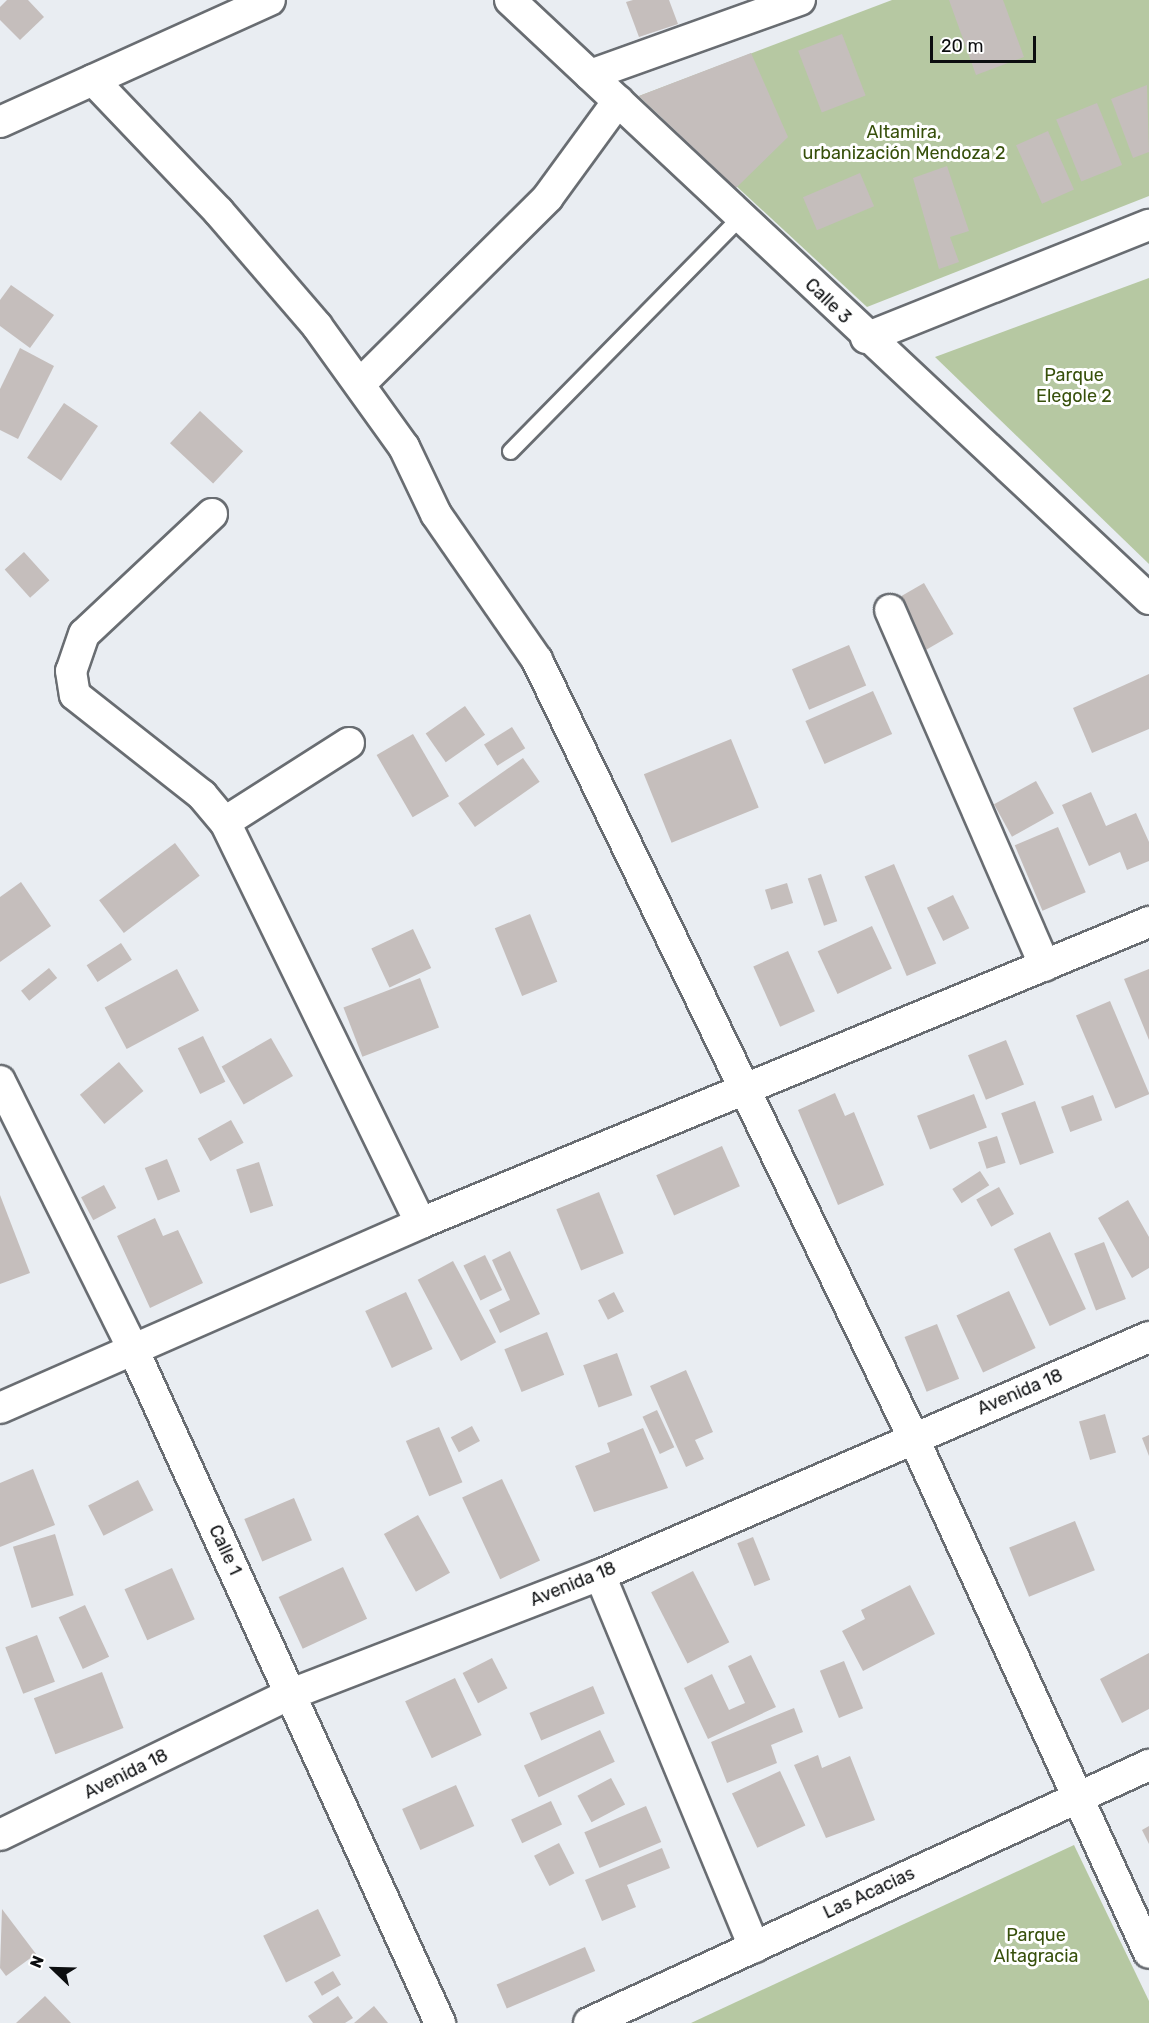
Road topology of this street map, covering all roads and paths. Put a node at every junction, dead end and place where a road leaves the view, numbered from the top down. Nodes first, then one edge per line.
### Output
1 (270, 0) edge
2 (510, 0) edge
3 (800, 0) edge
4 (590, 75) junction
5 (93, 80) junction
6 (618, 101) junction
7 (0, 122) edge
8 (740, 217) junction
9 (1149, 225) edge
10 (866, 338) junction
11 (360, 384) junction
12 (510, 451) dead end
13 (213, 513) dead end
14 (1144, 587) edge
15 (890, 610) dead end
16 (349, 743) dead end
17 (225, 822) junction
18 (1149, 922) edge
19 (1045, 966) junction
20 (0, 1081) edge
21 (747, 1086) junction
22 (421, 1223) junction
23 (1149, 1337) edge
24 (133, 1349) junction
25 (0, 1408) edge
26 (913, 1437) junction
27 (600, 1575) junction
28 (291, 1694) junction
29 (1149, 1765) edge
30 (1079, 1795) junction
31 (0, 1835) edge
32 (754, 1947) junction
33 (1149, 1953) edge
34 (440, 2023) edge
35 (589, 2023) edge

1 - 5 street
2 - 4 street, Calle 3
3 - 4 street
4 - 6 street, Calle 3
5 - 7 street
5 - 11 street
6 - 8 street, Calle 3
6 - 11 street
8 - 10 street, Calle 3
8 - 12 lane
9 - 10 street
10 - 14 street, Calle 3
11 - 21 street
13 - 17 street
15 - 19 street
16 - 17 street
17 - 22 street
18 - 19 street
19 - 21 street
20 - 24 street, Calle 1
21 - 22 street
21 - 26 street
22 - 24 street
23 - 26 street, Avenida 18
24 - 25 street
24 - 28 street, Calle 1
26 - 27 street, Avenida 18
26 - 30 street
27 - 28 street, Avenida 18
27 - 32 street
28 - 31 street, Avenida 18
28 - 34 street, Calle 1
29 - 30 street, Las Acacias
30 - 32 street, Las Acacias
30 - 33 street
32 - 35 street, Las Acacias

